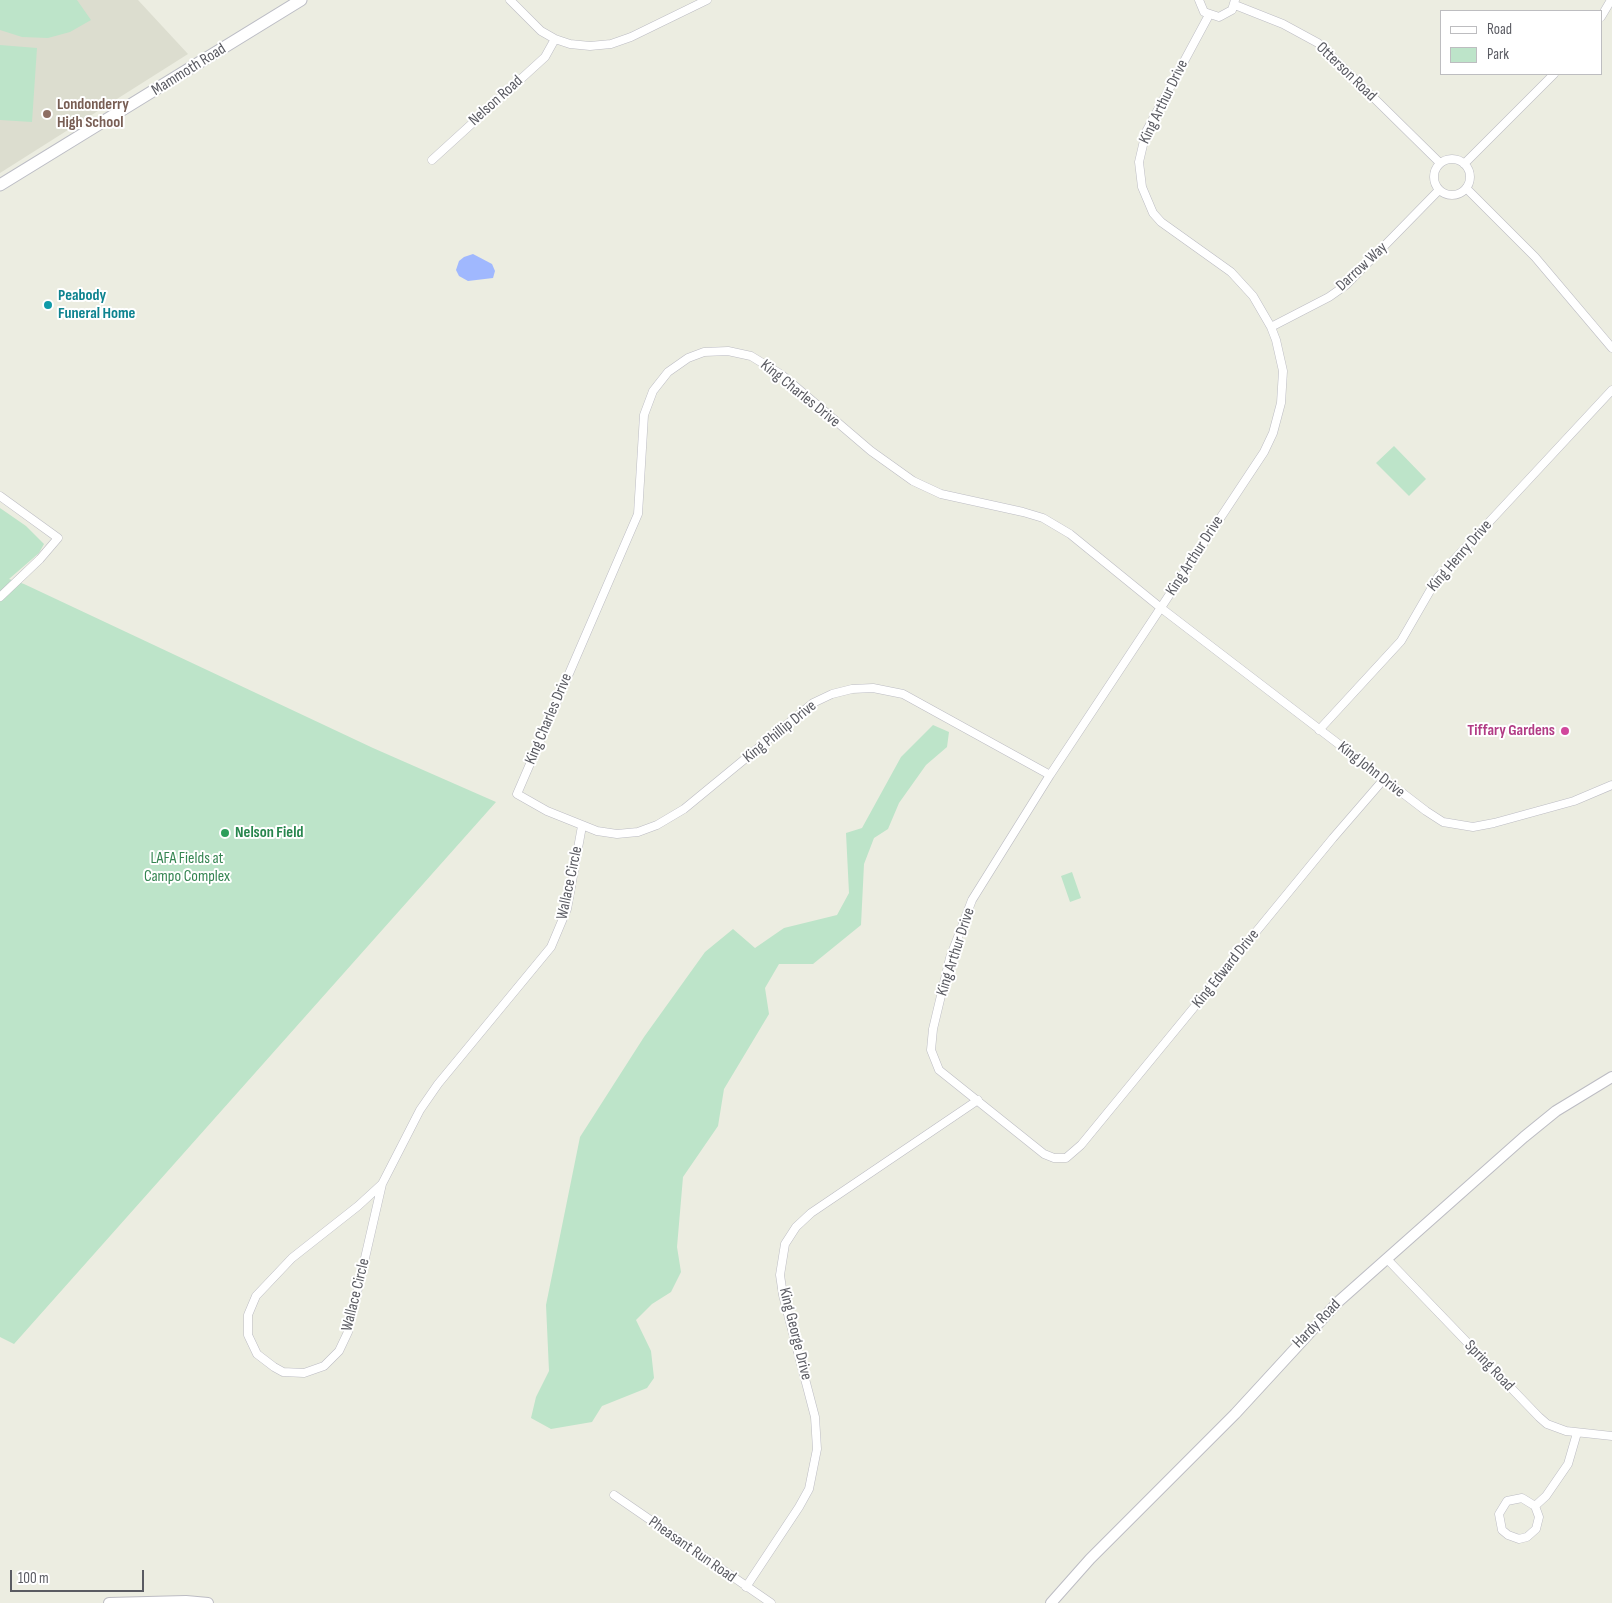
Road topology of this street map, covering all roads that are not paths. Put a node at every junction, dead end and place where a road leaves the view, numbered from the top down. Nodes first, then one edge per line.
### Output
1 (301, 0) edge
2 (510, 0) edge
3 (707, 0) edge
4 (1199, 0) edge
5 (1611, 0) edge
6 (1235, 3) edge
7 (1209, 15) junction
8 (1602, 15) edge
9 (555, 39) junction
10 (1553, 75) edge
11 (432, 160) dead end
12 (1440, 164) junction
13 (1464, 164) junction
14 (0, 185) edge
15 (1466, 188) junction
16 (1439, 190) junction
17 (1271, 327) junction
18 (1612, 348) edge
19 (1612, 390) edge
20 (0, 496) edge
21 (0, 597) edge
22 (1161, 608) junction
23 (1319, 730) junction
24 (1050, 775) junction
25 (1384, 780) junction
26 (1612, 785) edge
27 (516, 794) joint
28 (582, 826) junction
29 (1612, 1077) edge
30 (978, 1100) junction
31 (1066, 1158) joint
32 (382, 1184) junction
33 (1387, 1259) junction
34 (1577, 1433) junction
35 (1612, 1436) edge
36 (614, 1496) dead end
37 (1535, 1506) junction
38 (746, 1587) junction
39 (109, 1603) edge
40 (208, 1603) edge
41 (771, 1603) edge
42 (1051, 1603) edge

1 - 14 main road, Mammoth Road
2 - 9 street
3 - 9 street
4 - 7 street
5 - 8 street
6 - 7 street, Otterson Road
6 - 12 street, Otterson Road
7 - 17 street, King Arthur Drive
9 - 11 street, Nelson Road
10 - 13 street
12 - 13 street
12 - 16 street
13 - 15 street
15 - 16 street
15 - 18 street
16 - 17 street, Darrow Way
17 - 22 street, King Arthur Drive
19 - 23 street, King Henry Drive
20 - 21 street
22 - 23 street, King John Drive
22 - 24 street, King Arthur Drive
22 - 27 street, King Charles Drive
23 - 25 street, King John Drive
24 - 28 street, King Phillip Drive
24 - 30 street, King Arthur Drive
25 - 26 street, King John Drive
25 - 31 street, King Edward Drive
27 - 28 street, King Phillip Drive
28 - 32 street, Wallace Circle
29 - 33 street, Hardy Road
30 - 31 street, King Arthur Drive
30 - 38 street, King George Drive
32 - 32 street, Wallace Circle
33 - 34 street, Spring Road
33 - 42 street, Hardy Road
34 - 35 street, Spring Road
34 - 37 street
36 - 38 street, Pheasant Run Road
37 - 37 street
38 - 41 street, Pheasant Run Road
39 - 40 street

